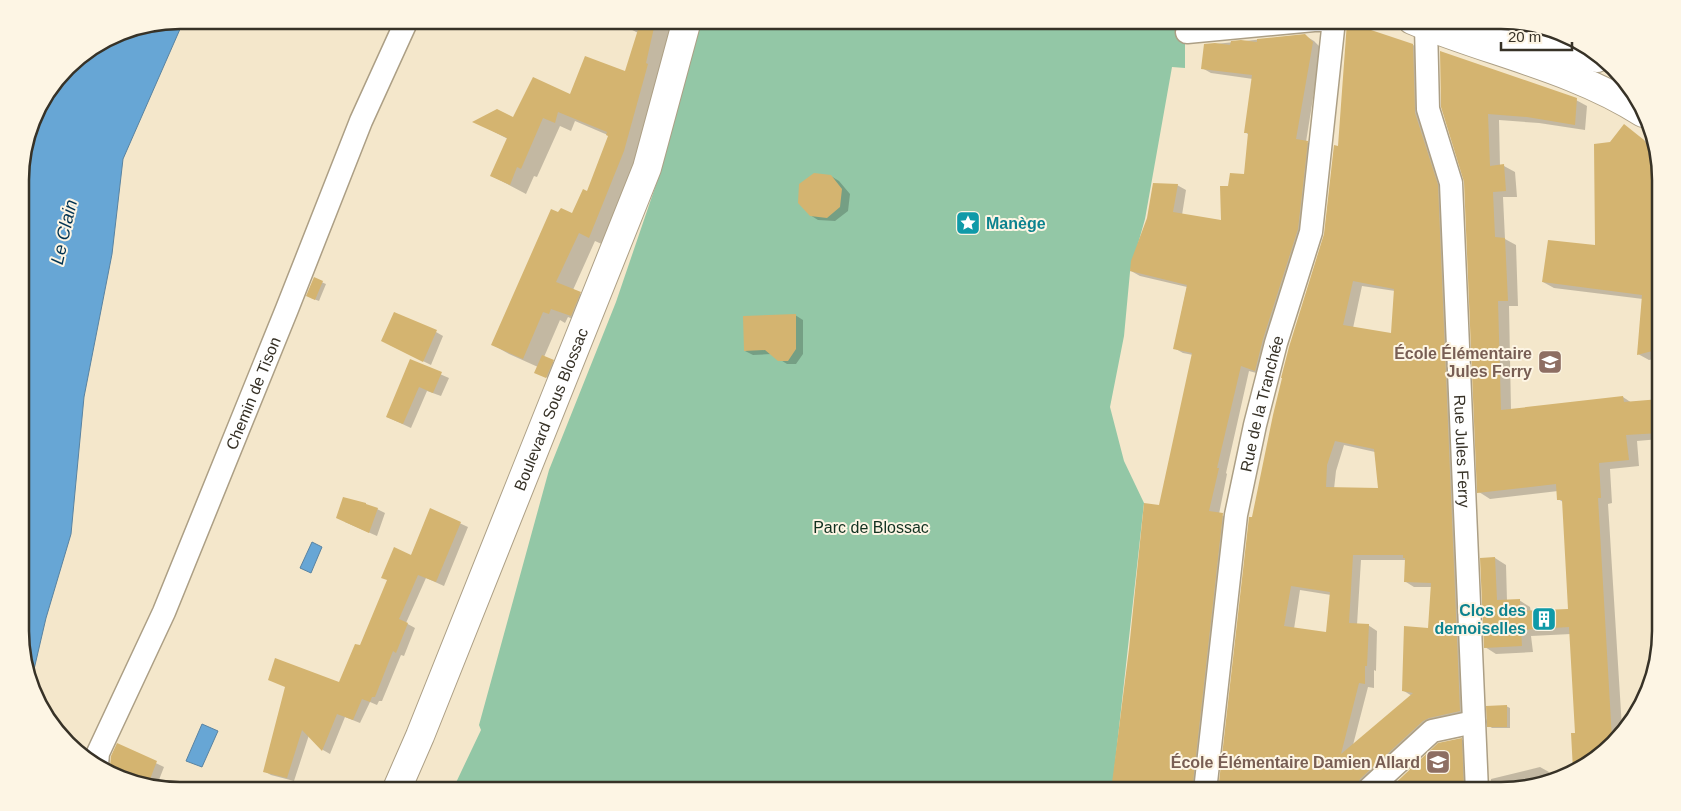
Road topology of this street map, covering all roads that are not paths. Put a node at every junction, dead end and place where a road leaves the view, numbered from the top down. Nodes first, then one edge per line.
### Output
1 (403, 29) edge
2 (685, 29) edge
3 (1219, 29) edge
4 (1333, 29) edge
5 (1420, 29) edge
6 (1436, 29) edge
7 (1511, 29) edge
8 (1187, 32) dead end
9 (1585, 54) edge
10 (1634, 108) edge
11 (1474, 722) junction
12 (98, 758) edge
13 (400, 782) edge
14 (1206, 782) edge
15 (1377, 782) edge
16 (1477, 782) edge

1 - 12 street, Chemin de Tison
2 - 13 main road, Boulevard Sous Blossac
3 - 8 street
4 - 14 street, Rue de la Tranchée
5 - 11 street, Rue Jules Ferry
6 - 10 main road
7 - 9 main road
11 - 15 street
11 - 16 street, Rue Jules Ferry

